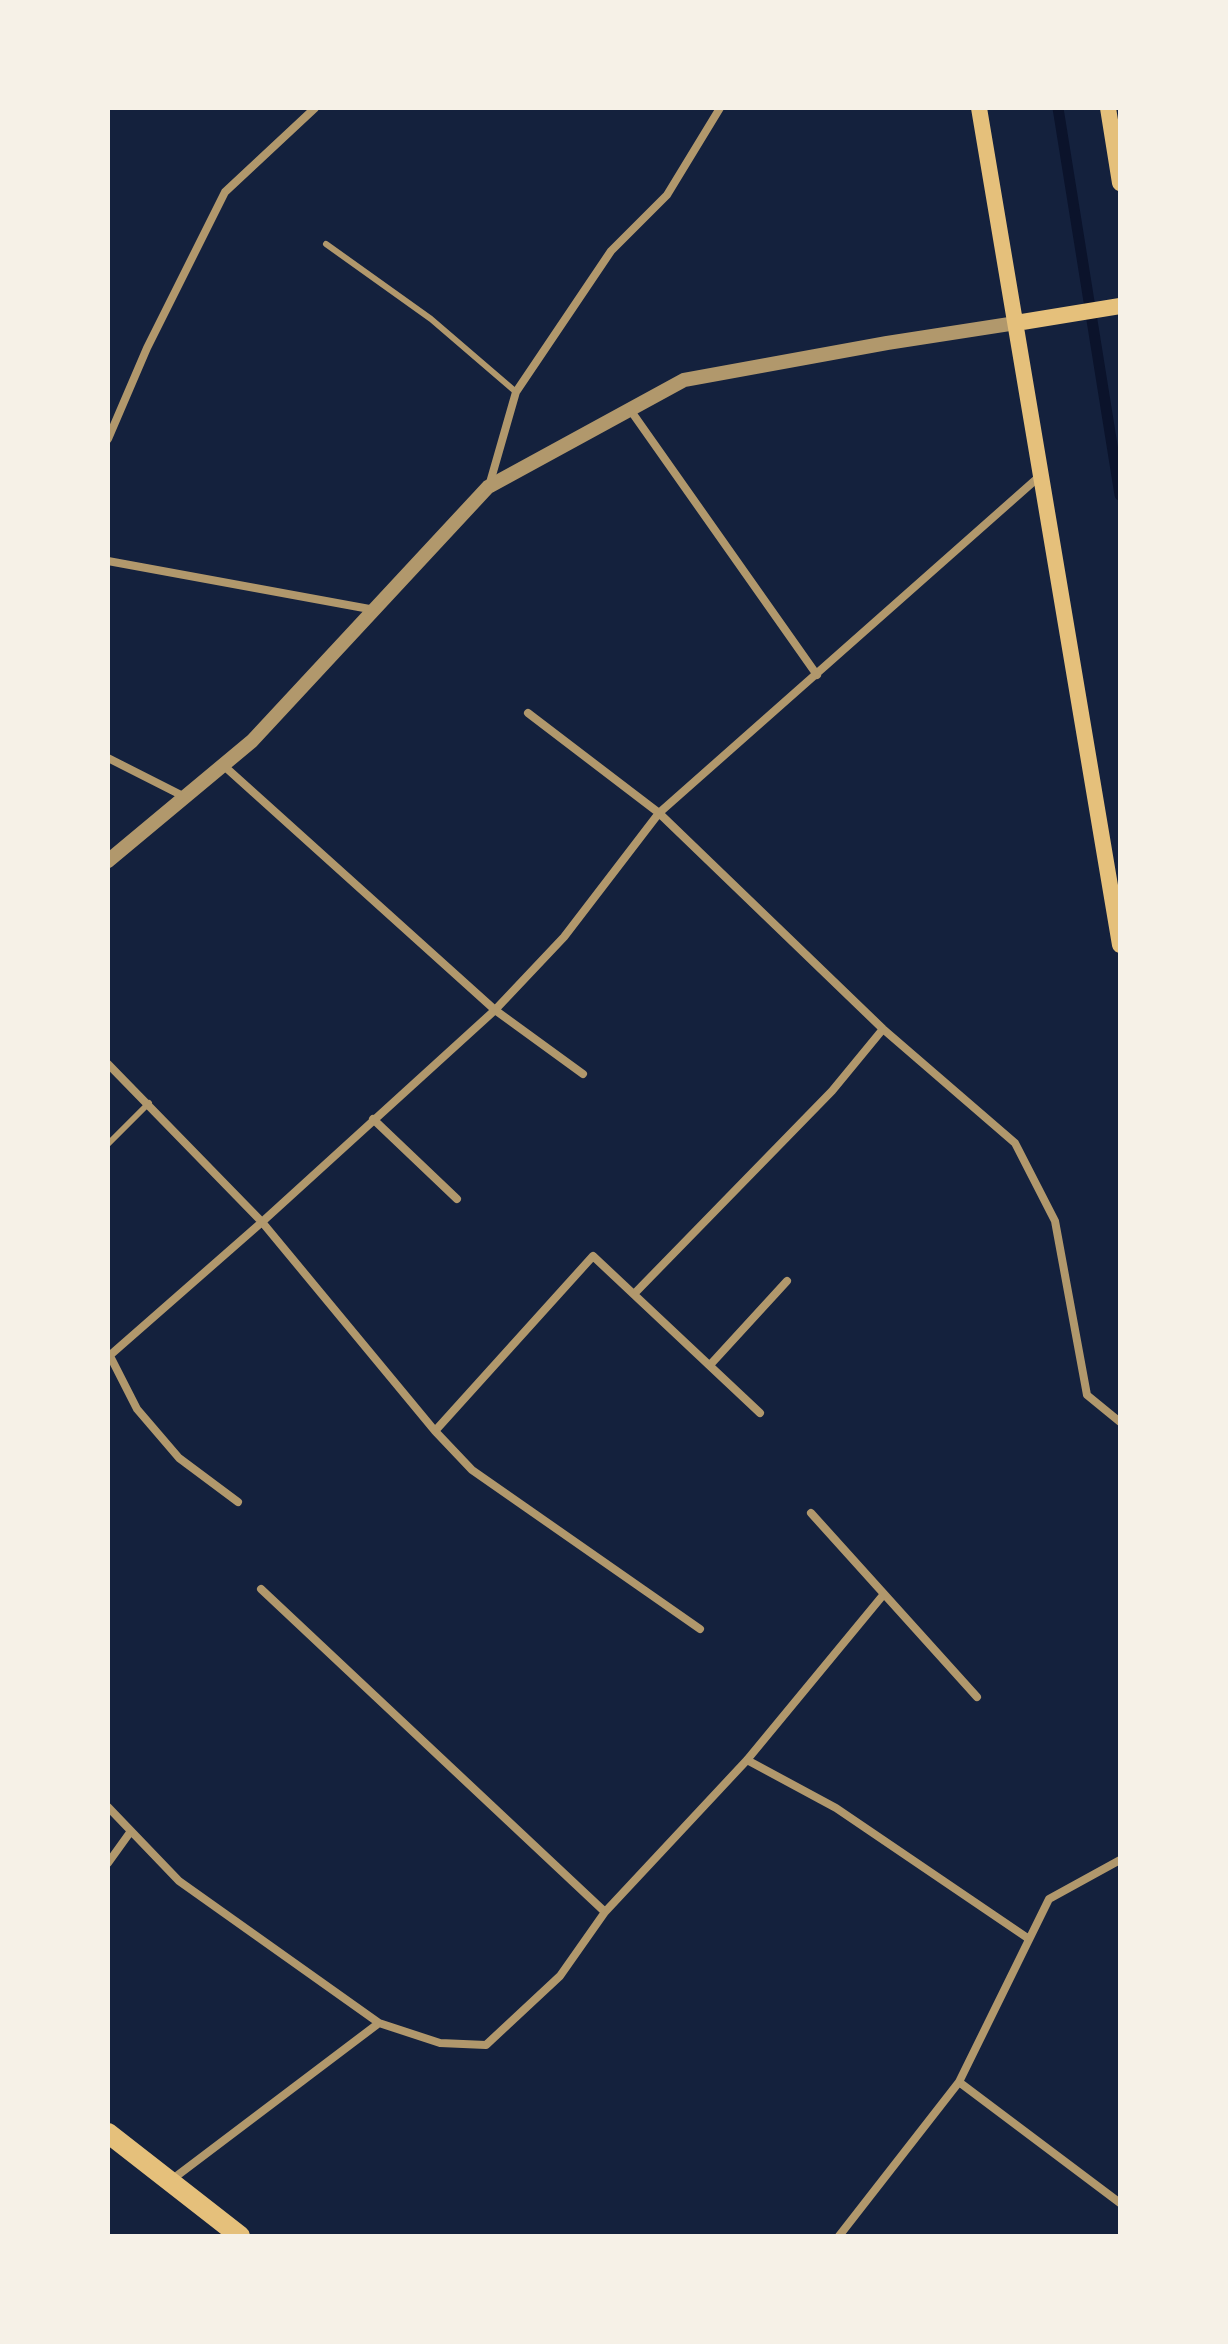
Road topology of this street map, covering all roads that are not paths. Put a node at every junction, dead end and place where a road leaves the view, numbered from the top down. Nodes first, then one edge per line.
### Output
1 (315, 108) edge
2 (979, 108) edge
3 (1108, 108) edge
4 (717, 109) edge
5 (1120, 183) edge
6 (326, 244) dead end
7 (1120, 306) edge
8 (1016, 323) junction
9 (516, 392) junction
10 (631, 411) junction
11 (108, 439) edge
12 (1041, 475) junction
13 (488, 487) junction
14 (108, 561) edge
15 (376, 610) junction
16 (817, 675) junction
17 (528, 713) dead end
18 (108, 758) edge
19 (223, 765) junction
20 (185, 797) junction
21 (659, 813) junction
22 (108, 861) edge
23 (1120, 945) edge
24 (495, 1010) junction
25 (883, 1029) junction
26 (108, 1064) edge
27 (583, 1074) dead end
28 (149, 1103) junction
29 (373, 1119) junction
30 (108, 1144) edge
31 (457, 1199) dead end
32 (262, 1222) junction
33 (787, 1281) dead end
34 (634, 1294) junction
35 (109, 1356) edge
36 (710, 1365) junction
37 (760, 1413) dead end
38 (1120, 1422) edge
39 (435, 1431) junction
40 (238, 1502) dead end
41 (811, 1513) dead end
42 (261, 1589) dead end
43 (884, 1594) junction
44 (700, 1629) dead end
45 (977, 1697) dead end
46 (747, 1760) junction
47 (108, 1807) edge
48 (131, 1831) junction
49 (1120, 1860) edge
50 (108, 1863) edge
51 (605, 1912) junction
52 (1029, 1939) junction
53 (379, 2023) junction
54 (959, 2082) junction
55 (108, 2133) edge
56 (169, 2181) junction
57 (1120, 2203) edge
58 (240, 2236) edge
59 (839, 2236) edge

1 - 11 street
2 - 8 main road
3 - 5 main road
4 - 9 street
6 - 9 lane
7 - 8 main road
8 - 10 street
8 - 12 main road
9 - 13 street
10 - 13 street
10 - 16 street
12 - 16 street
12 - 23 main road
13 - 15 street
14 - 15 street
15 - 19 street
16 - 21 street
17 - 21 street
18 - 20 street
19 - 20 street
19 - 24 street
20 - 22 street
21 - 24 street
21 - 25 street
24 - 27 street
24 - 29 street
25 - 34 street
25 - 38 street
26 - 28 street
28 - 30 lane
28 - 32 street
29 - 31 street
29 - 32 street
32 - 35 street
32 - 39 street
33 - 36 street
34 - 36 street
34 - 39 street
35 - 40 street
36 - 37 street
39 - 44 street
41 - 43 street
42 - 51 street
43 - 45 street
43 - 46 street
46 - 51 street
46 - 52 street
47 - 48 street
48 - 50 street
48 - 53 street
49 - 52 street
51 - 53 street
52 - 54 street
53 - 56 street
54 - 57 street
54 - 59 street
55 - 56 main road
56 - 58 main road

